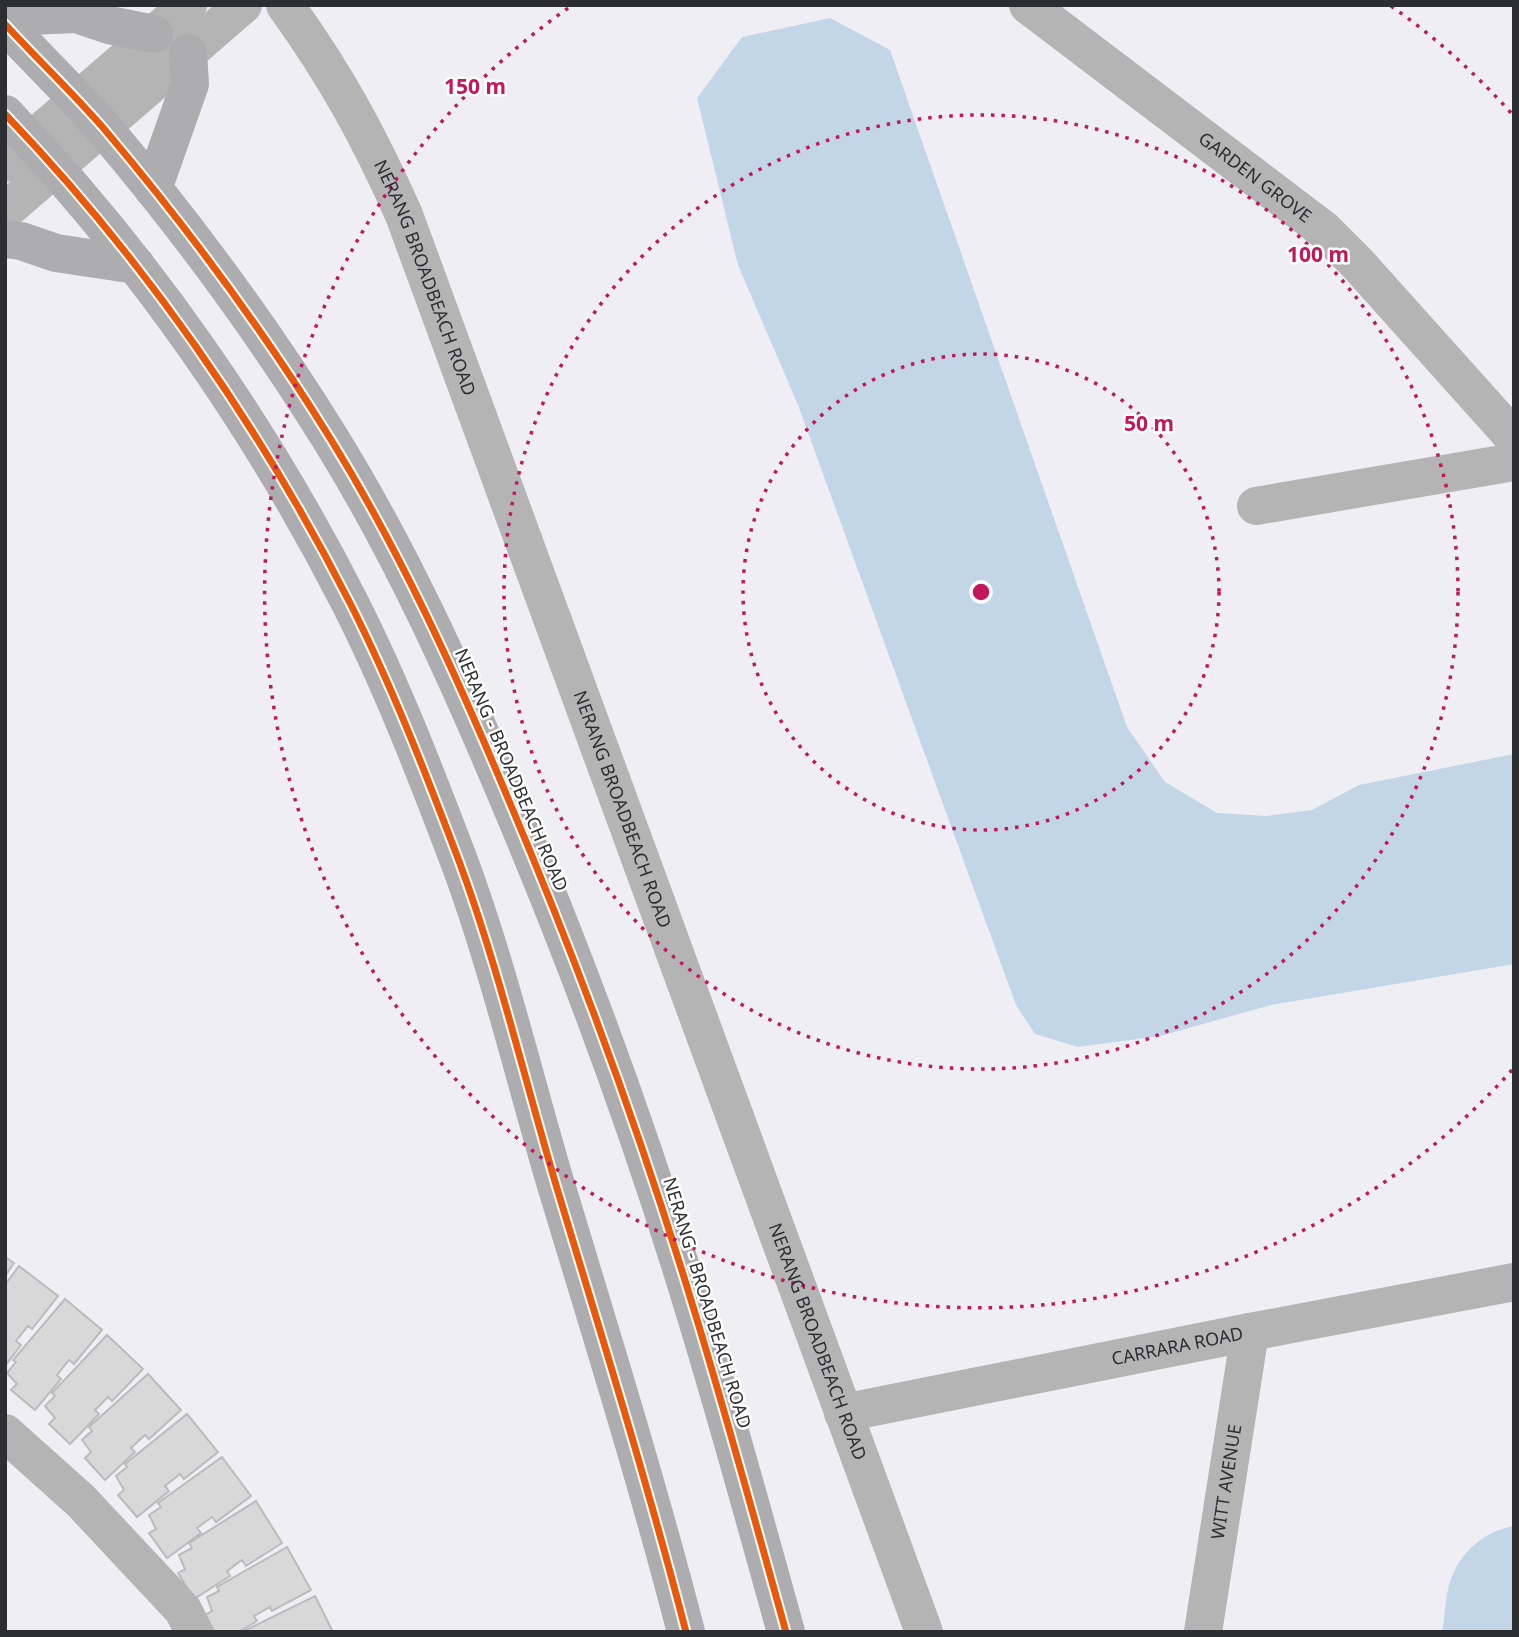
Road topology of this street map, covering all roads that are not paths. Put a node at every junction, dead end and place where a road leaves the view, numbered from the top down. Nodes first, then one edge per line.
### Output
1 (188, 5) edge
2 (243, 5) edge
3 (285, 5) edge
4 (1028, 5) edge
5 (5, 18) edge
6 (5, 24) edge
7 (154, 34) junction
8 (188, 53) junction
9 (78, 100) junction
10 (103, 128) junction
11 (24, 146) edge
12 (153, 189) junction
13 (5, 211) edge
14 (5, 239) edge
15 (136, 265) junction
16 (1514, 438) edge
17 (1514, 462) edge
18 (1256, 506) dead end
19 (1514, 1282) edge
20 (1250, 1332) junction
21 (844, 1413) junction
22 (5, 1433) edge
23 (194, 1632) edge
24 (686, 1632) edge
25 (786, 1632) edge
26 (924, 1632) edge
27 (1203, 1632) edge

1 - 7 street
2 - 8 street
3 - 21 street, NERANG BROADBEACH ROAD
4 - 16 street, GARDEN GROVE
5 - 7 main road
6 - 9 main road, NERANG - BROADBEACH ROAD
7 - 9 street
8 - 10 street
8 - 12 main road
9 - 10 main road, NERANG - BROADBEACH ROAD
9 - 11 street
10 - 11 street
10 - 12 main road, NERANG - BROADBEACH ROAD
11 - 13 street
11 - 15 main road
12 - 25 main road, NERANG - BROADBEACH ROAD
14 - 15 main road
15 - 24 main road
17 - 18 street
19 - 20 street, CARRARA ROAD
20 - 21 street, CARRARA ROAD
20 - 27 street, WITT AVENUE
21 - 26 street, NERANG BROADBEACH ROAD
22 - 23 street

